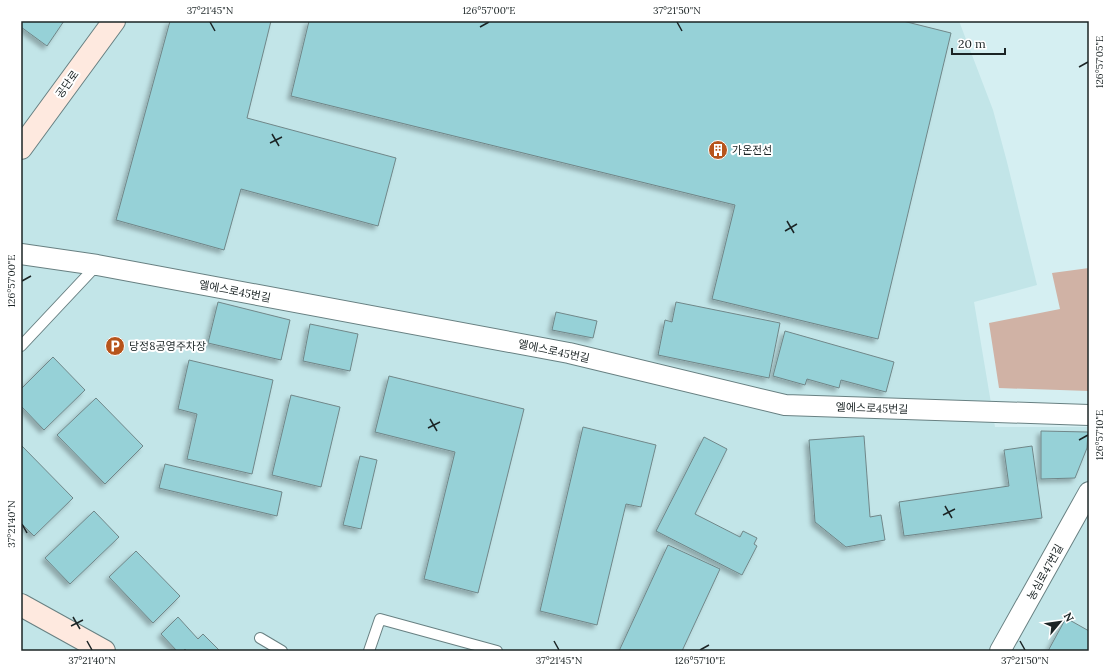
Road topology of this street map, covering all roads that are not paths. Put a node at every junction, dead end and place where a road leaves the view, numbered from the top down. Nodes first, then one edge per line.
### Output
1 (114, 21) edge
2 (21, 148) edge
3 (21, 254) edge
4 (97, 265) junction
5 (21, 346) edge
6 (1089, 415) edge
7 (1089, 492) edge
8 (21, 605) edge
9 (260, 638) dead end
10 (104, 651) edge
11 (282, 651) edge
12 (369, 651) edge
13 (497, 651) edge
14 (1000, 651) edge

1 - 2 street, 공단로
3 - 4 street, 엘에스로45번길
4 - 5 lane
4 - 6 street, 엘에스로45번길
7 - 14 street, 농심로47번길
8 - 10 street
9 - 11 lane
12 - 13 lane

